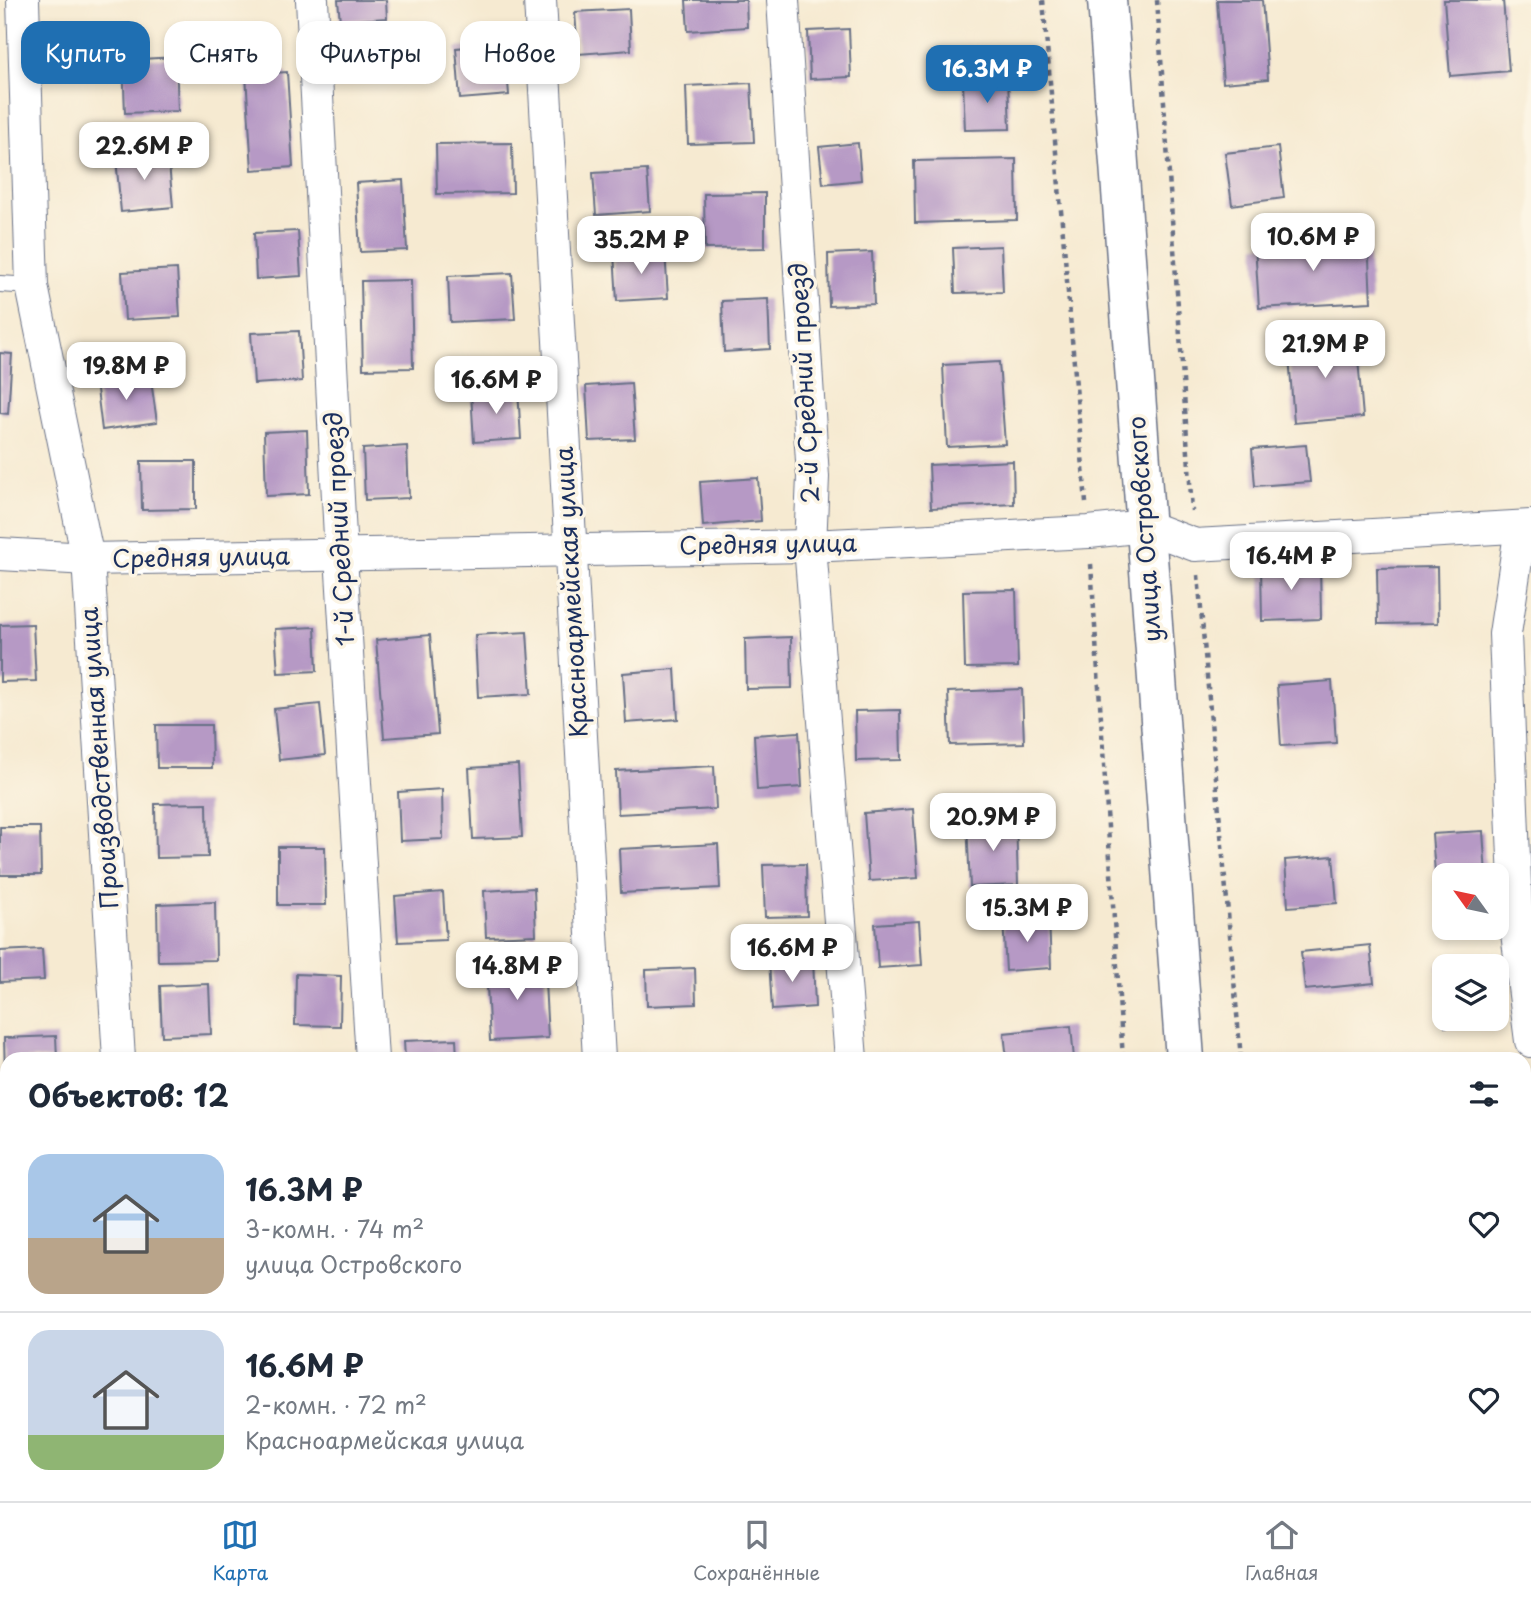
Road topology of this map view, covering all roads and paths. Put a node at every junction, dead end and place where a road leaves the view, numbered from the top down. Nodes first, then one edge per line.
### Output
1 (23, 0) edge
2 (312, 0) edge
3 (540, 0) edge
4 (783, 0) edge
5 (1107, 0) edge
6 (0, 284) edge
7 (32, 286) junction
8 (1145, 526) junction
9 (1526, 527) edge
10 (810, 546) junction
11 (569, 549) junction
12 (0, 554) edge
13 (341, 556) junction
14 (88, 559) junction
15 (1531, 1041) edge
16 (119, 1052) edge
17 (372, 1052) edge
18 (599, 1052) edge
19 (850, 1052) edge
20 (1184, 1052) edge

1 - 7 street, Производственная улица
2 - 13 street, 1-й Средний проезд
3 - 11 street, Красноармейская улица
4 - 10 street, 2-й Средний проезд
5 - 8 street, улица Островского
6 - 7 lane
7 - 14 street, Производственная улица
8 - 9 street, Средняя улица
8 - 10 street, Средняя улица
8 - 20 street, улица Островского
9 - 15 street
10 - 11 street, Средняя улица
10 - 19 street, 2-й Средний проезд
11 - 13 street, Средняя улица
11 - 18 street, Красноармейская улица
12 - 14 street, Средняя улица
13 - 14 street, Средняя улица
13 - 17 street, 1-й Средний проезд
14 - 16 street, Производственная улица

